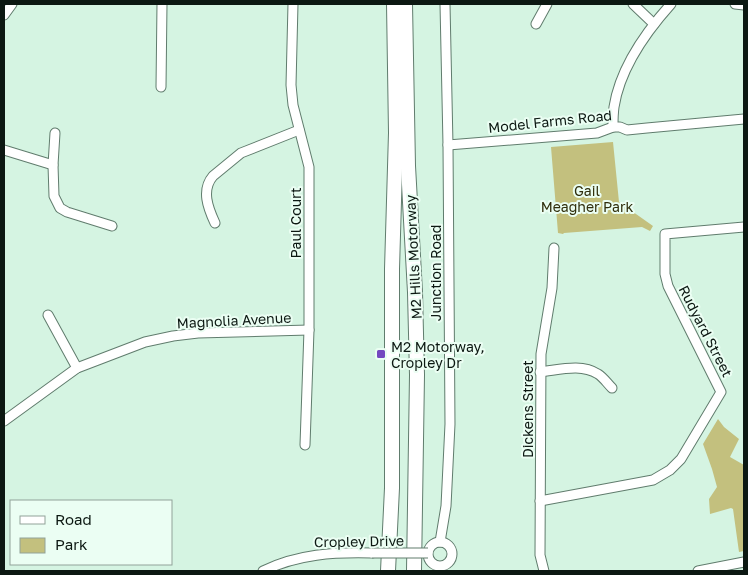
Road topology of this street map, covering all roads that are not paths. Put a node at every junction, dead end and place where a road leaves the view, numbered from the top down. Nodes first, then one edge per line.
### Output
1 (12, 4) edge
2 (162, 4) edge
3 (293, 4) edge
4 (394, 4) edge
5 (405, 4) edge
6 (445, 4) edge
7 (547, 4) edge
8 (633, 4) edge
9 (671, 4) edge
10 (735, 4) edge
11 (744, 5) edge
12 (4, 15) edge
13 (536, 24) dead end
14 (654, 24) junction
15 (162, 87) dead end
16 (744, 119) edge
17 (613, 127) junction
18 (299, 130) junction
19 (54, 133) dead end
20 (448, 145) junction
21 (4, 150) edge
22 (53, 165) junction
23 (214, 223) dead end
24 (112, 226) dead end
25 (744, 227) edge
26 (554, 248) dead end
27 (48, 316) dead end
28 (309, 330) junction
29 (77, 368) junction
30 (540, 372) junction
31 (612, 388) dead end
32 (4, 421) edge
33 (305, 445) dead end
34 (540, 501) junction
35 (440, 542) junction
36 (428, 553) junction
37 (744, 562) edge
38 (440, 569) edge
39 (263, 571) edge
40 (388, 571) edge
41 (414, 571) edge
42 (544, 571) edge
43 (698, 571) edge

1 - 12 street
2 - 15 street
3 - 18 street, Paul Court
4 - 40 highway, M2 Hills Motorway
5 - 41 highway, M2 Hills Motorway
6 - 20 street, Junction Road
7 - 13 street
8 - 14 street
9 - 14 street
10 - 11 street
14 - 17 street
16 - 17 street, Model Farms Road
17 - 20 street, Model Farms Road
18 - 23 street
18 - 28 street, Paul Court
19 - 22 street
20 - 35 street, Junction Road
21 - 22 street
22 - 24 street
25 - 34 street, Rudyard Street
26 - 30 street, Dickens Street
27 - 29 street
28 - 29 street, Magnolia Avenue
28 - 33 street, Paul Court
29 - 32 street, Magnolia Avenue
30 - 31 street
30 - 34 street, Dickens Street
34 - 42 street, Dickens Street
35 - 36 street
35 - 38 street
36 - 38 street
36 - 39 street, Cropley Drive, bridge
37 - 43 street

